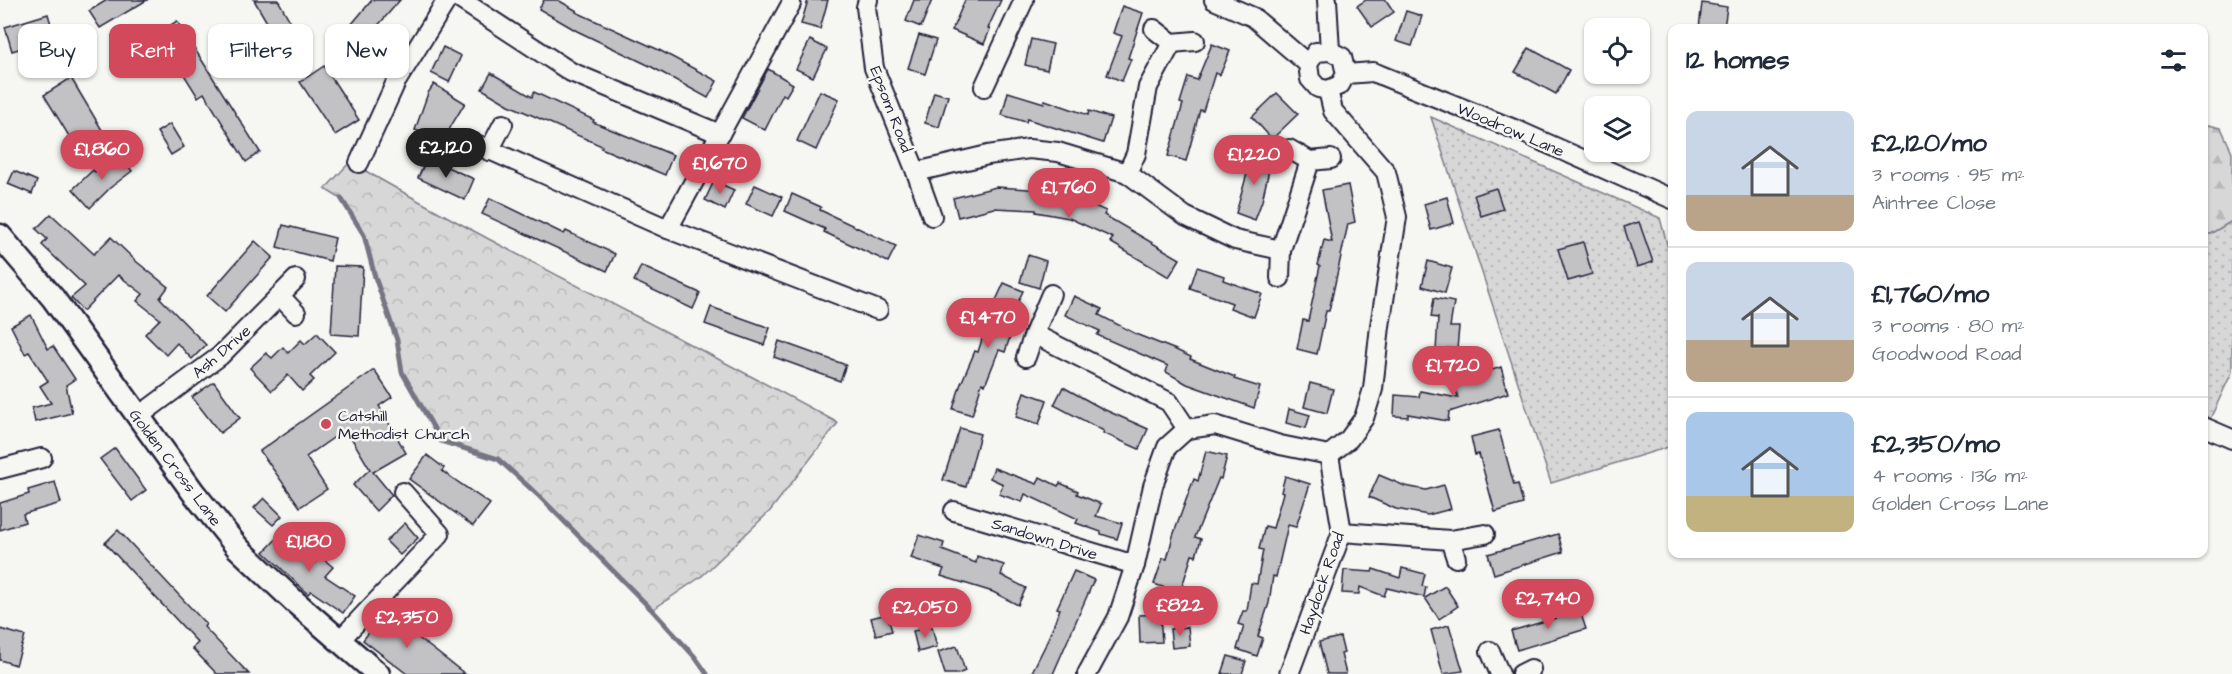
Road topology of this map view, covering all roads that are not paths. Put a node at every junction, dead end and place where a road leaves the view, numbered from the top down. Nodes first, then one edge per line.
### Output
1 (447, 0) edge
2 (461, 0) edge
3 (868, 0) edge
4 (1024, 0) edge
5 (1214, 0) edge
6 (1327, 0) edge
7 (791, 4) dead end
8 (1154, 29) dead end
9 (1195, 40) dead end
10 (1172, 43) junction
11 (1330, 51) junction
12 (1308, 64) junction
13 (1346, 74) junction
14 (984, 87) dead end
15 (1328, 90) junction
16 (503, 124) dead end
17 (720, 134) junction
18 (1289, 149) dead end
19 (1331, 159) dead end
20 (1310, 161) junction
21 (359, 163) dead end
22 (916, 172) junction
23 (1126, 173) junction
24 (1668, 197) edge
25 (932, 216) dead end
26 (668, 229) junction
27 (0, 236) edge
28 (1281, 250) junction
29 (1280, 278) dead end
30 (296, 279) dead end
31 (1051, 294) dead end
32 (280, 296) junction
33 (878, 310) dead end
34 (296, 313) dead end
35 (1034, 334) junction
36 (1026, 357) dead end
37 (139, 416) junction
38 (1187, 429) junction
39 (2208, 429) edge
40 (2232, 439) edge
41 (1329, 455) junction
42 (42, 458) dead end
43 (0, 469) edge
44 (403, 492) dead end
45 (954, 511) dead end
46 (1342, 532) junction
47 (1485, 534) dead end
48 (1450, 540) junction
49 (1456, 558) dead end
50 (1135, 565) junction
51 (340, 640) junction
52 (1490, 651) dead end
53 (378, 674) edge
54 (1087, 674) edge
55 (1289, 674) edge
56 (1500, 674) edge

1 - 21 street
2 - 17 street
3 - 22 street, Epsom Road
4 - 14 street
5 - 12 street
6 - 11 street
7 - 17 street
8 - 10 street
9 - 10 street
10 - 23 street
11 - 12 street
11 - 13 street
12 - 15 street
13 - 15 street
13 - 24 street, Woodrow Lane
15 - 41 street
16 - 26 street
17 - 26 street
18 - 20 street
19 - 20 street
20 - 28 street
22 - 23 street
22 - 25 street, Epsom Road
23 - 28 street
26 - 33 street
27 - 37 main road, Golden Cross Lane
28 - 29 street
30 - 32 street, Ash Drive
31 - 35 street
32 - 34 street
32 - 37 street, Ash Drive
35 - 36 street
35 - 38 street
37 - 51 main road, Golden Cross Lane
38 - 41 street
38 - 50 street
39 - 40 street
41 - 46 street, Haydock Road
42 - 43 street
44 - 51 street
45 - 50 street, Sandown Drive
46 - 48 street
46 - 55 street, Haydock Road
47 - 48 street
48 - 49 street
50 - 54 street
51 - 53 main road, Golden Cross Lane
52 - 56 street

